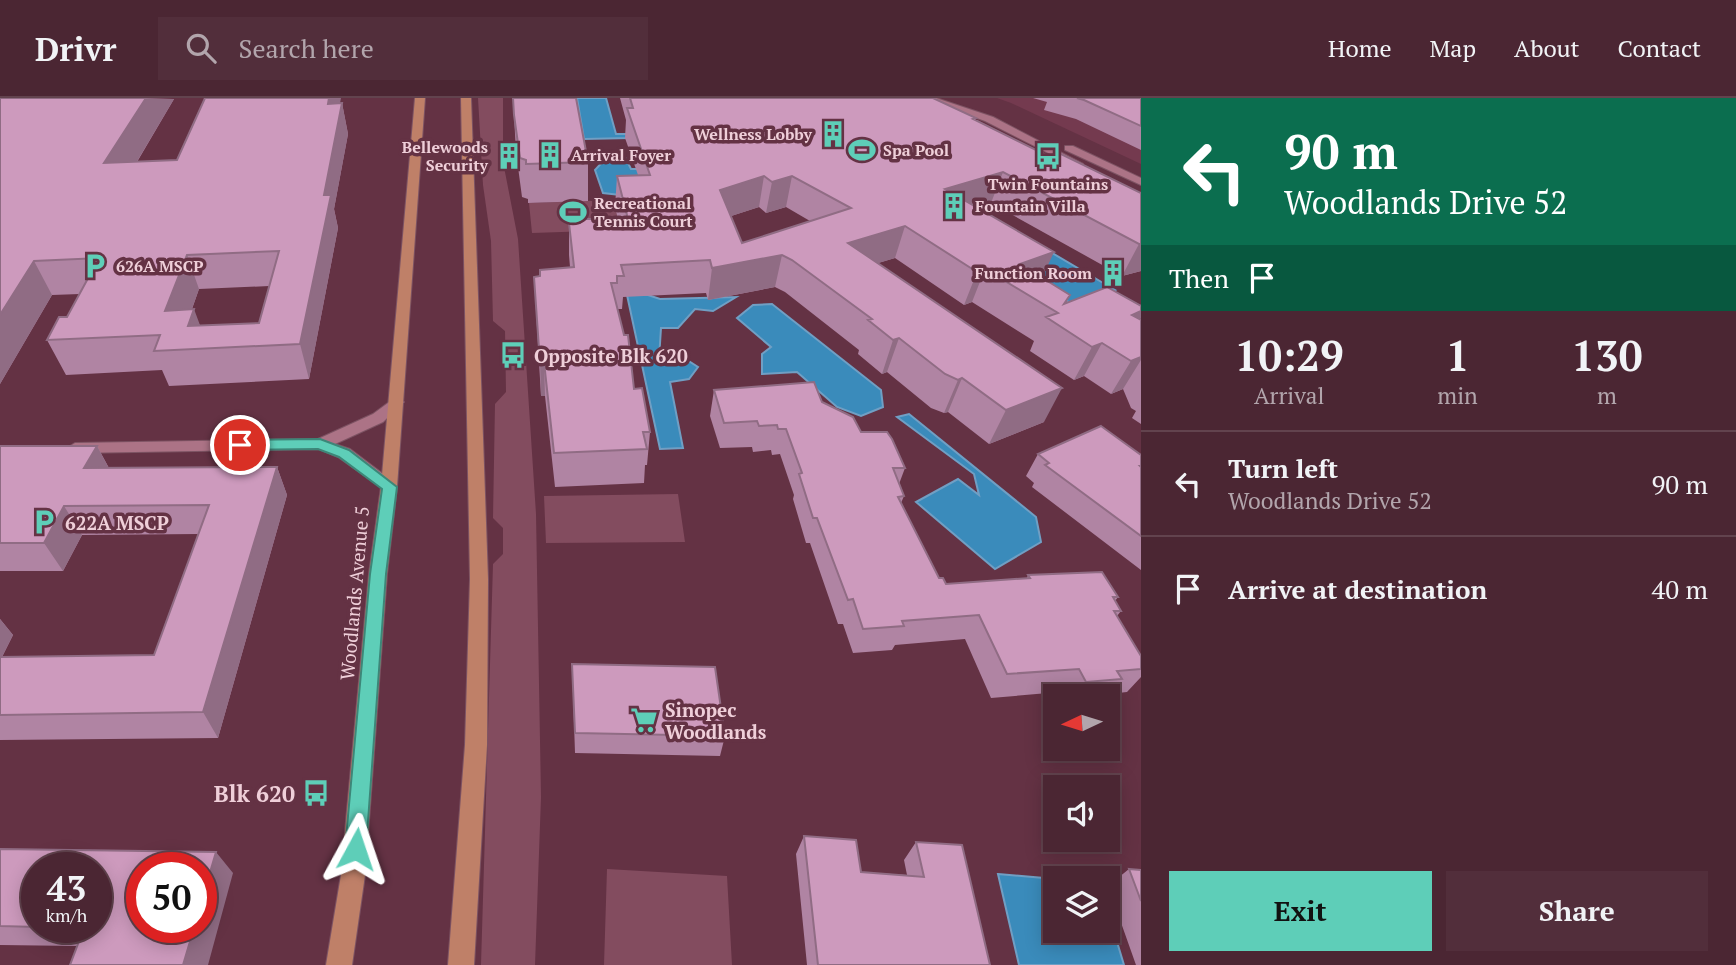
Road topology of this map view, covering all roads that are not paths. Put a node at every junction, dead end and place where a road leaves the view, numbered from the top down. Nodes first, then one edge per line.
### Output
1 (420, 98) edge
2 (466, 98) edge
3 (927, 98) edge
4 (954, 98) edge
5 (1141, 182) edge
6 (1141, 195) edge
7 (396, 402) junction
8 (320, 444) junction
9 (56, 449) edge
10 (389, 487) junction
11 (338, 965) edge
12 (461, 965) edge

1 - 7 main road, Woodlands Avenue 5
2 - 12 main road
3 - 6 street
4 - 5 street
7 - 8 street
7 - 10 main road, Woodlands Avenue 5
8 - 9 street
8 - 10 street
10 - 11 main road, Woodlands Avenue 5

